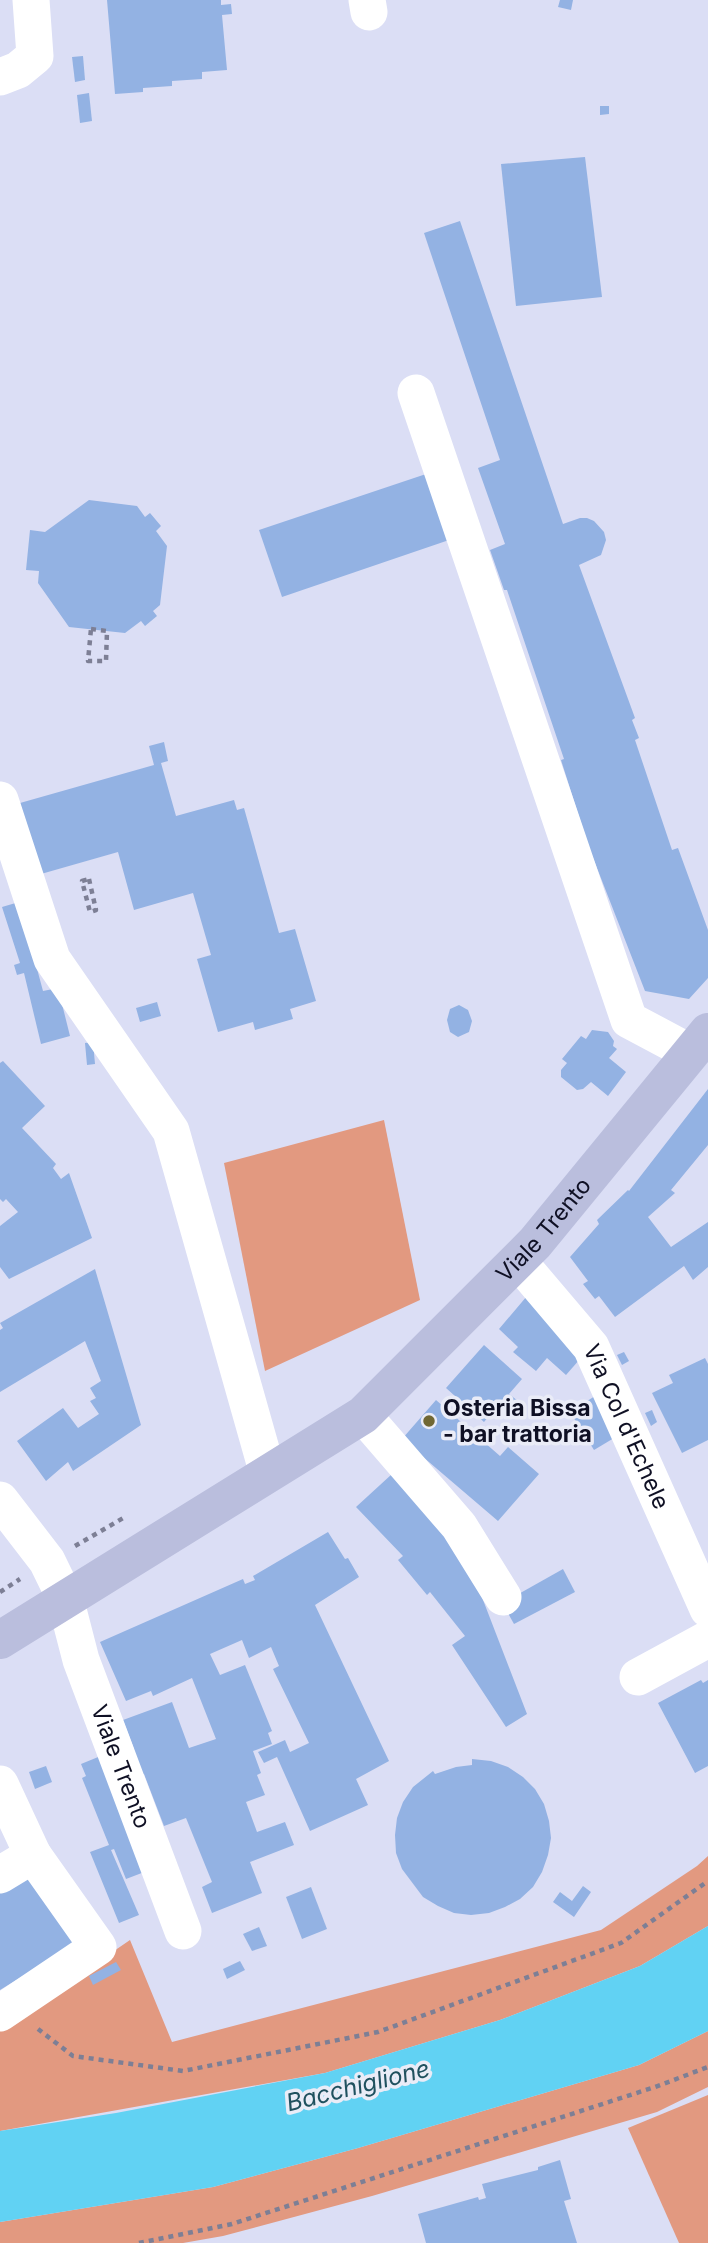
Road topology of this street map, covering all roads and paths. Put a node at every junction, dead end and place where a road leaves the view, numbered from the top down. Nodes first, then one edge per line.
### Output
1 (30, 0) edge
2 (0, 77) edge
3 (416, 393) dead end
4 (107, 631) joint
5 (0, 800) edge
6 (89, 879) joint
7 (700, 1043) edge
8 (518, 1261) junction
9 (363, 1415) junction
10 (268, 1474) junction
11 (0, 1500) edge
12 (137, 1511) dead end
13 (47, 1561) junction
14 (0, 1592) edge
15 (503, 1597) dead end
16 (65, 1598) junction
17 (708, 1609) edge
18 (708, 1639) edge
19 (0, 1640) edge
20 (638, 1677) dead end
21 (2, 1796) edge
22 (33, 1855) junction
23 (0, 1875) edge
24 (708, 1881) edge
25 (183, 1931) dead end
26 (15, 2018) edge
27 (708, 2067) edge
28 (139, 2243) edge

1 - 2 street
3 - 7 street
4 - 4 path
5 - 10 street
6 - 6 path
7 - 8 main road, Viale Trento
8 - 9 main road, Viale Trento
8 - 17 street, Via Col d'Echele
9 - 10 main road, Viale Trento
9 - 15 street
10 - 16 main road, Viale Trento
11 - 13 street
12 - 13 path
13 - 14 path
13 - 16 street
16 - 19 main road, Viale Trento
16 - 25 street, Viale Trento
18 - 20 street
21 - 22 street
22 - 23 street
22 - 26 street
24 - 26 path
27 - 28 path

